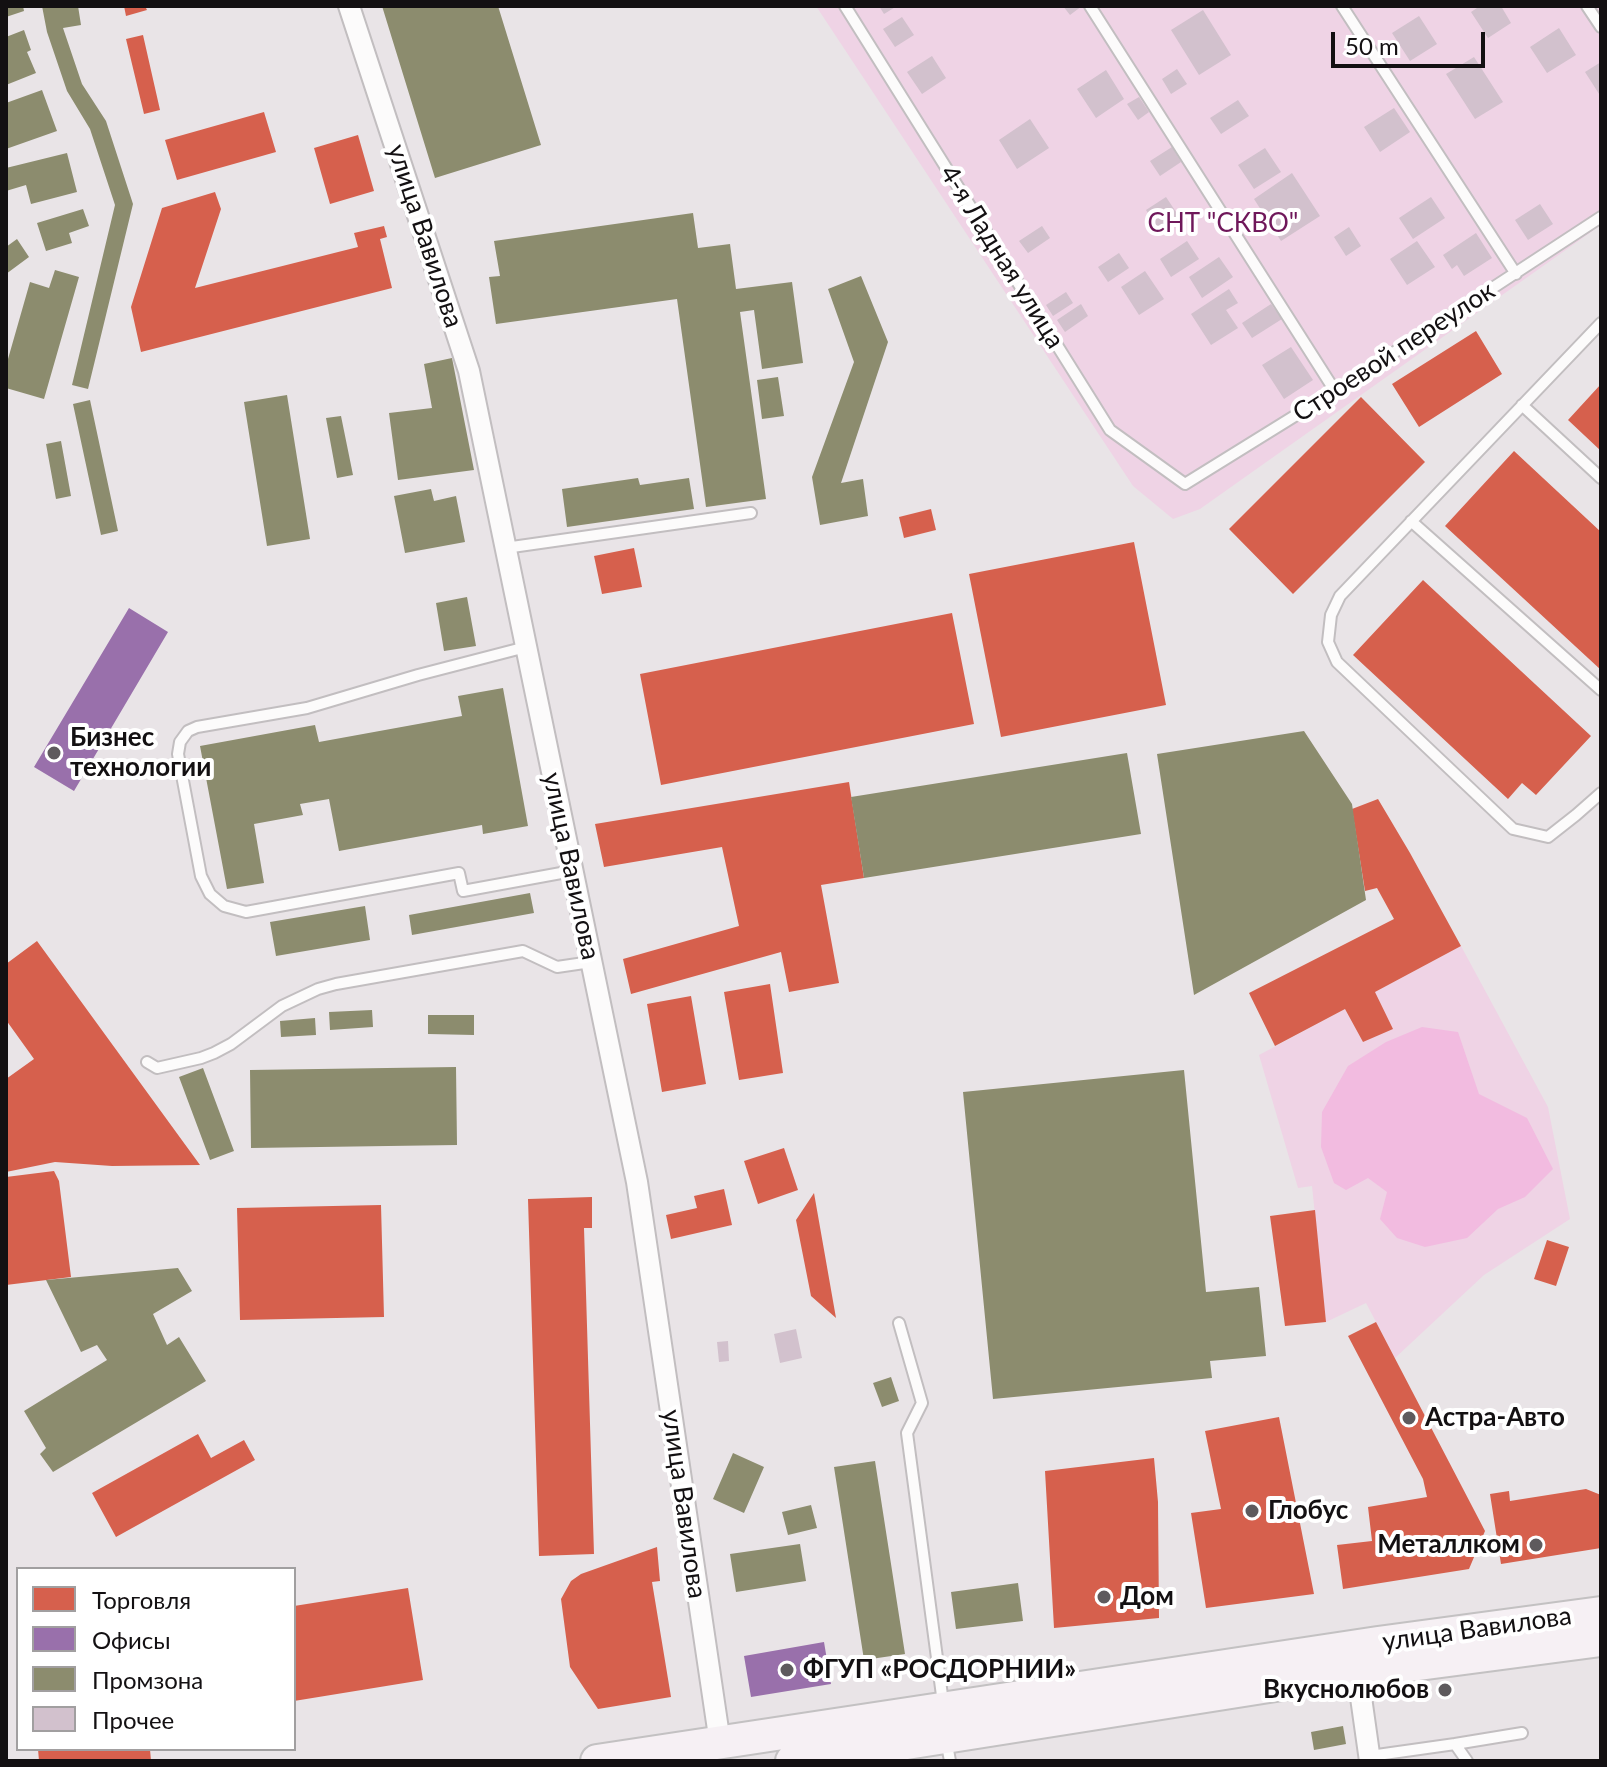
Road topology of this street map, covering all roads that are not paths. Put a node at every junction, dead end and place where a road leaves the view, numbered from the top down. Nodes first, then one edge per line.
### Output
1 (349, 6) edge
2 (845, 6) edge
3 (1090, 6) edge
4 (1342, 6) edge
5 (1587, 6) edge
6 (1601, 27) edge
7 (1601, 217) edge
8 (1516, 274) junction
9 (1601, 323) edge
10 (1335, 391) junction
11 (1522, 405) junction
12 (1601, 478) edge
13 (1185, 484) joint
14 (751, 513) dead end
15 (1411, 521) junction
16 (505, 548) junction
17 (526, 647) junction
18 (1601, 690) edge
19 (1601, 793) edge
20 (572, 871) junction
21 (591, 962) junction
22 (147, 1062) dead end
23 (899, 1323) dead end
24 (1601, 1613) edge
25 (1601, 1640) edge
26 (1356, 1659) junction
27 (1522, 1733) dead end
28 (947, 1736) edge
29 (720, 1743) junction
30 (1455, 1744) junction
31 (1370, 1759) edge
32 (597, 1761) edge
33 (792, 1761) edge
34 (1467, 1761) edge

1 - 16 street, улица Вавилова
2 - 13 lane, 4-я Ладная улица
3 - 10 lane
4 - 8 lane
5 - 6 lane
7 - 8 lane, Строевой переулок
8 - 10 lane, Строевой переулок
9 - 11 lane
10 - 13 lane, Строевой переулок
11 - 12 lane
11 - 15 lane
14 - 16 lane
15 - 18 lane
15 - 19 lane
16 - 17 street, улица Вавилова
17 - 20 street, улица Вавилова
17 - 20 lane
20 - 21 street, улица Вавилова
21 - 22 lane
21 - 29 street, улица Вавилова
23 - 28 lane
24 - 26 main road, улица Вавилова
25 - 26 main road, улица Вавилова
26 - 28 main road, улица Вавилова
26 - 31 street
27 - 30 lane
28 - 29 main road, улица Вавилова
28 - 33 main road, улица Вавилова
29 - 32 main road, улица Вавилова
30 - 31 lane
30 - 34 lane

